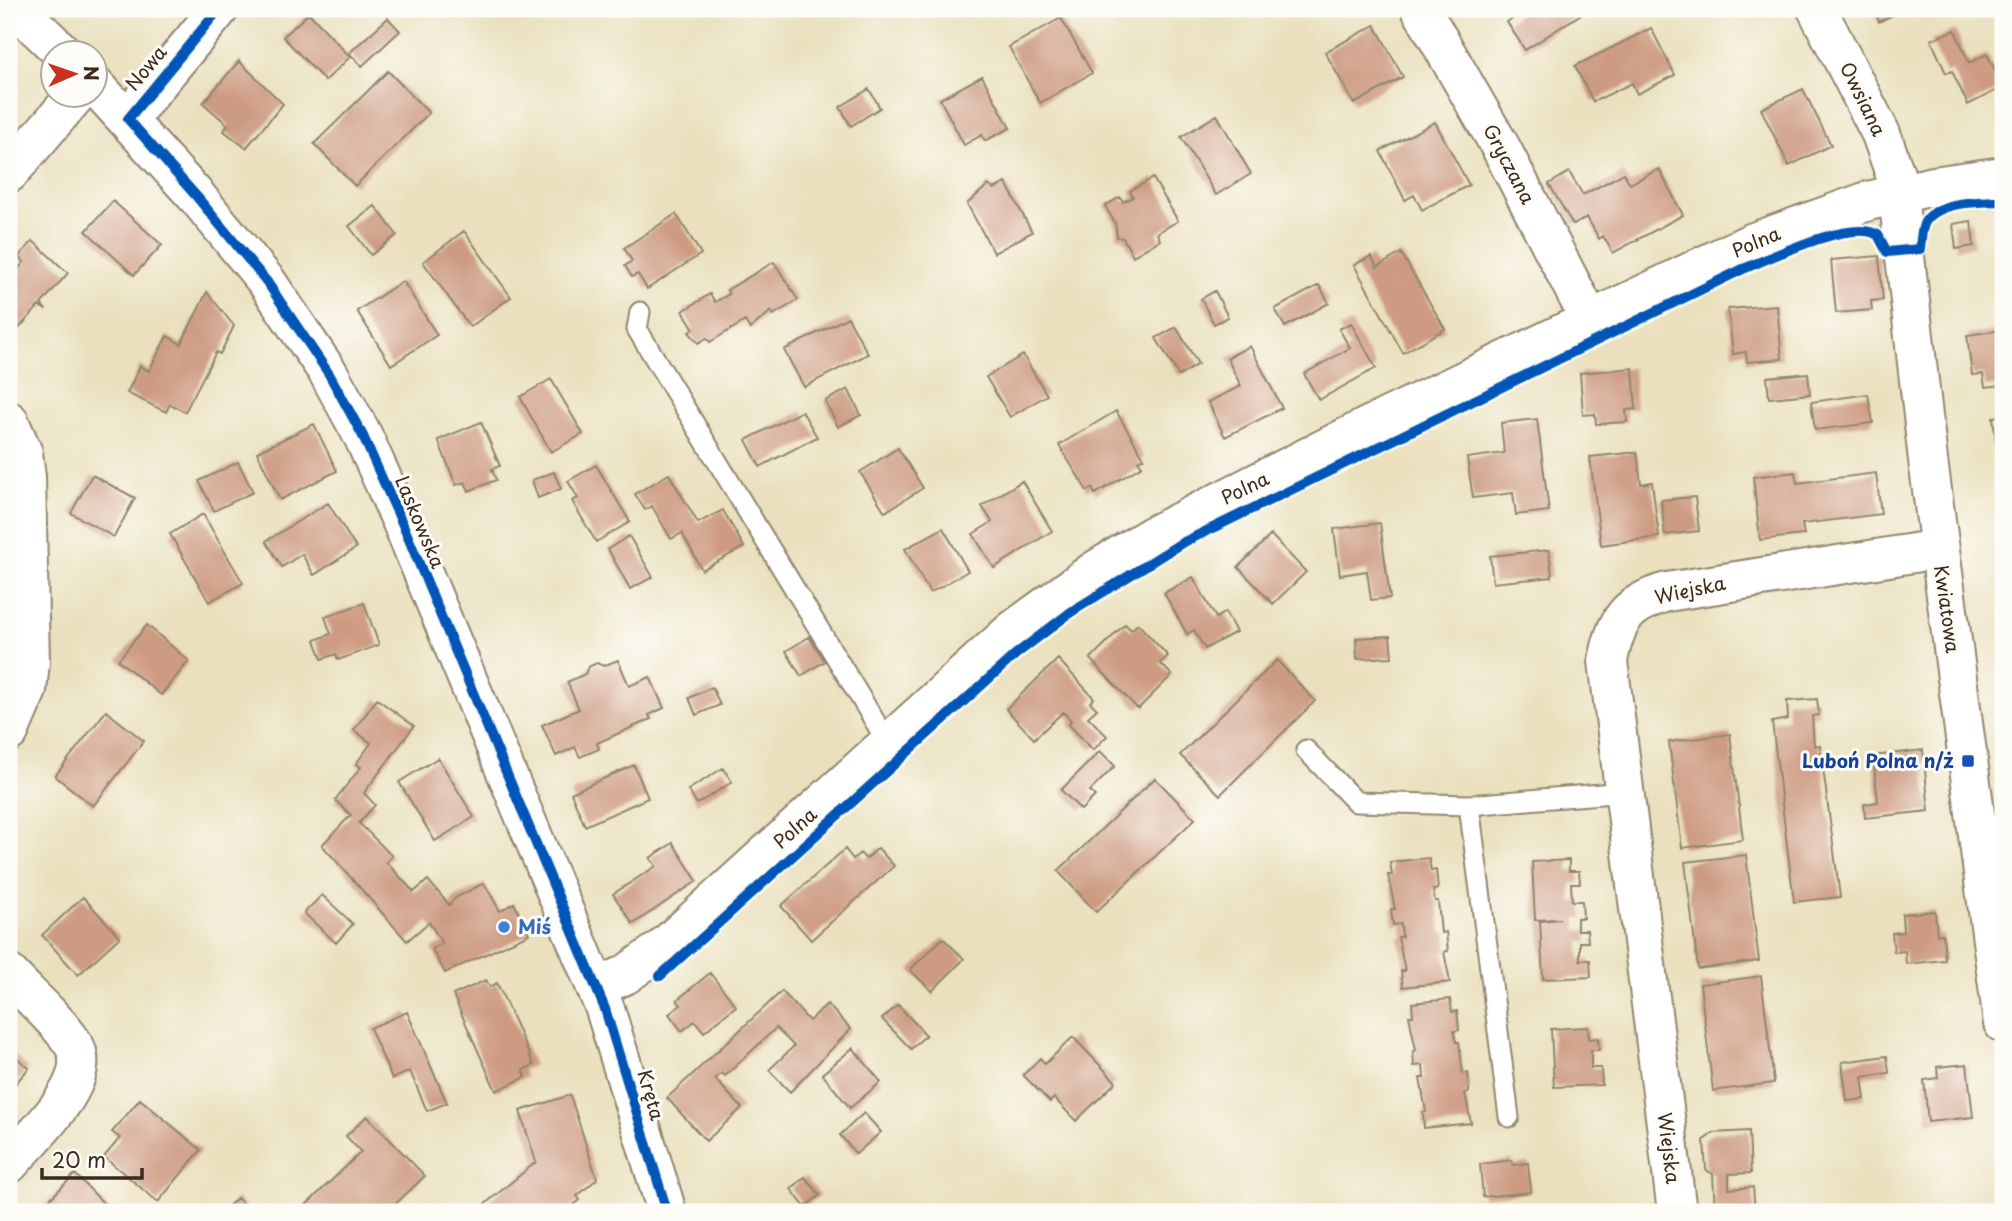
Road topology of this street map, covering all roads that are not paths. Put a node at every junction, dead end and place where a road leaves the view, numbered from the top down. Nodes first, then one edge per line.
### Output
1 (17, 9) edge
2 (219, 9) edge
3 (1421, 9) edge
4 (1817, 9) edge
5 (47, 38) edge
6 (108, 98) edge
7 (65, 108) edge
8 (128, 119) junction
9 (9, 173) edge
10 (2003, 176) edge
11 (1899, 194) junction
12 (640, 312) dead end
13 (1591, 322) junction
14 (9, 421) edge
15 (1939, 549) junction
16 (9, 733) edge
17 (888, 743) junction
18 (1306, 750) dead end
19 (1625, 792) junction
20 (1469, 805) junction
21 (9, 974) edge
22 (596, 988) junction
23 (2003, 1023) edge
24 (1509, 1117) dead end
25 (9, 1164) edge
26 (666, 1212) edge
27 (1677, 1212) edge

1 - 5 street
2 - 8 street, Nowa
3 - 13 street, Gryczana
4 - 11 street, Owsiana
6 - 8 street, Laskowska
7 - 9 street
8 - 22 street, Laskowska
10 - 11 street, Polna
11 - 13 street, Polna
11 - 15 street, Kwiatowa
12 - 17 lane
13 - 17 street, Polna
14 - 16 street
15 - 19 street, Wiejska
15 - 23 street, Kwiatowa
17 - 22 street, Polna
18 - 20 lane
19 - 20 lane
19 - 27 street, Wiejska
20 - 24 lane
21 - 25 street
22 - 26 street, Kręta

